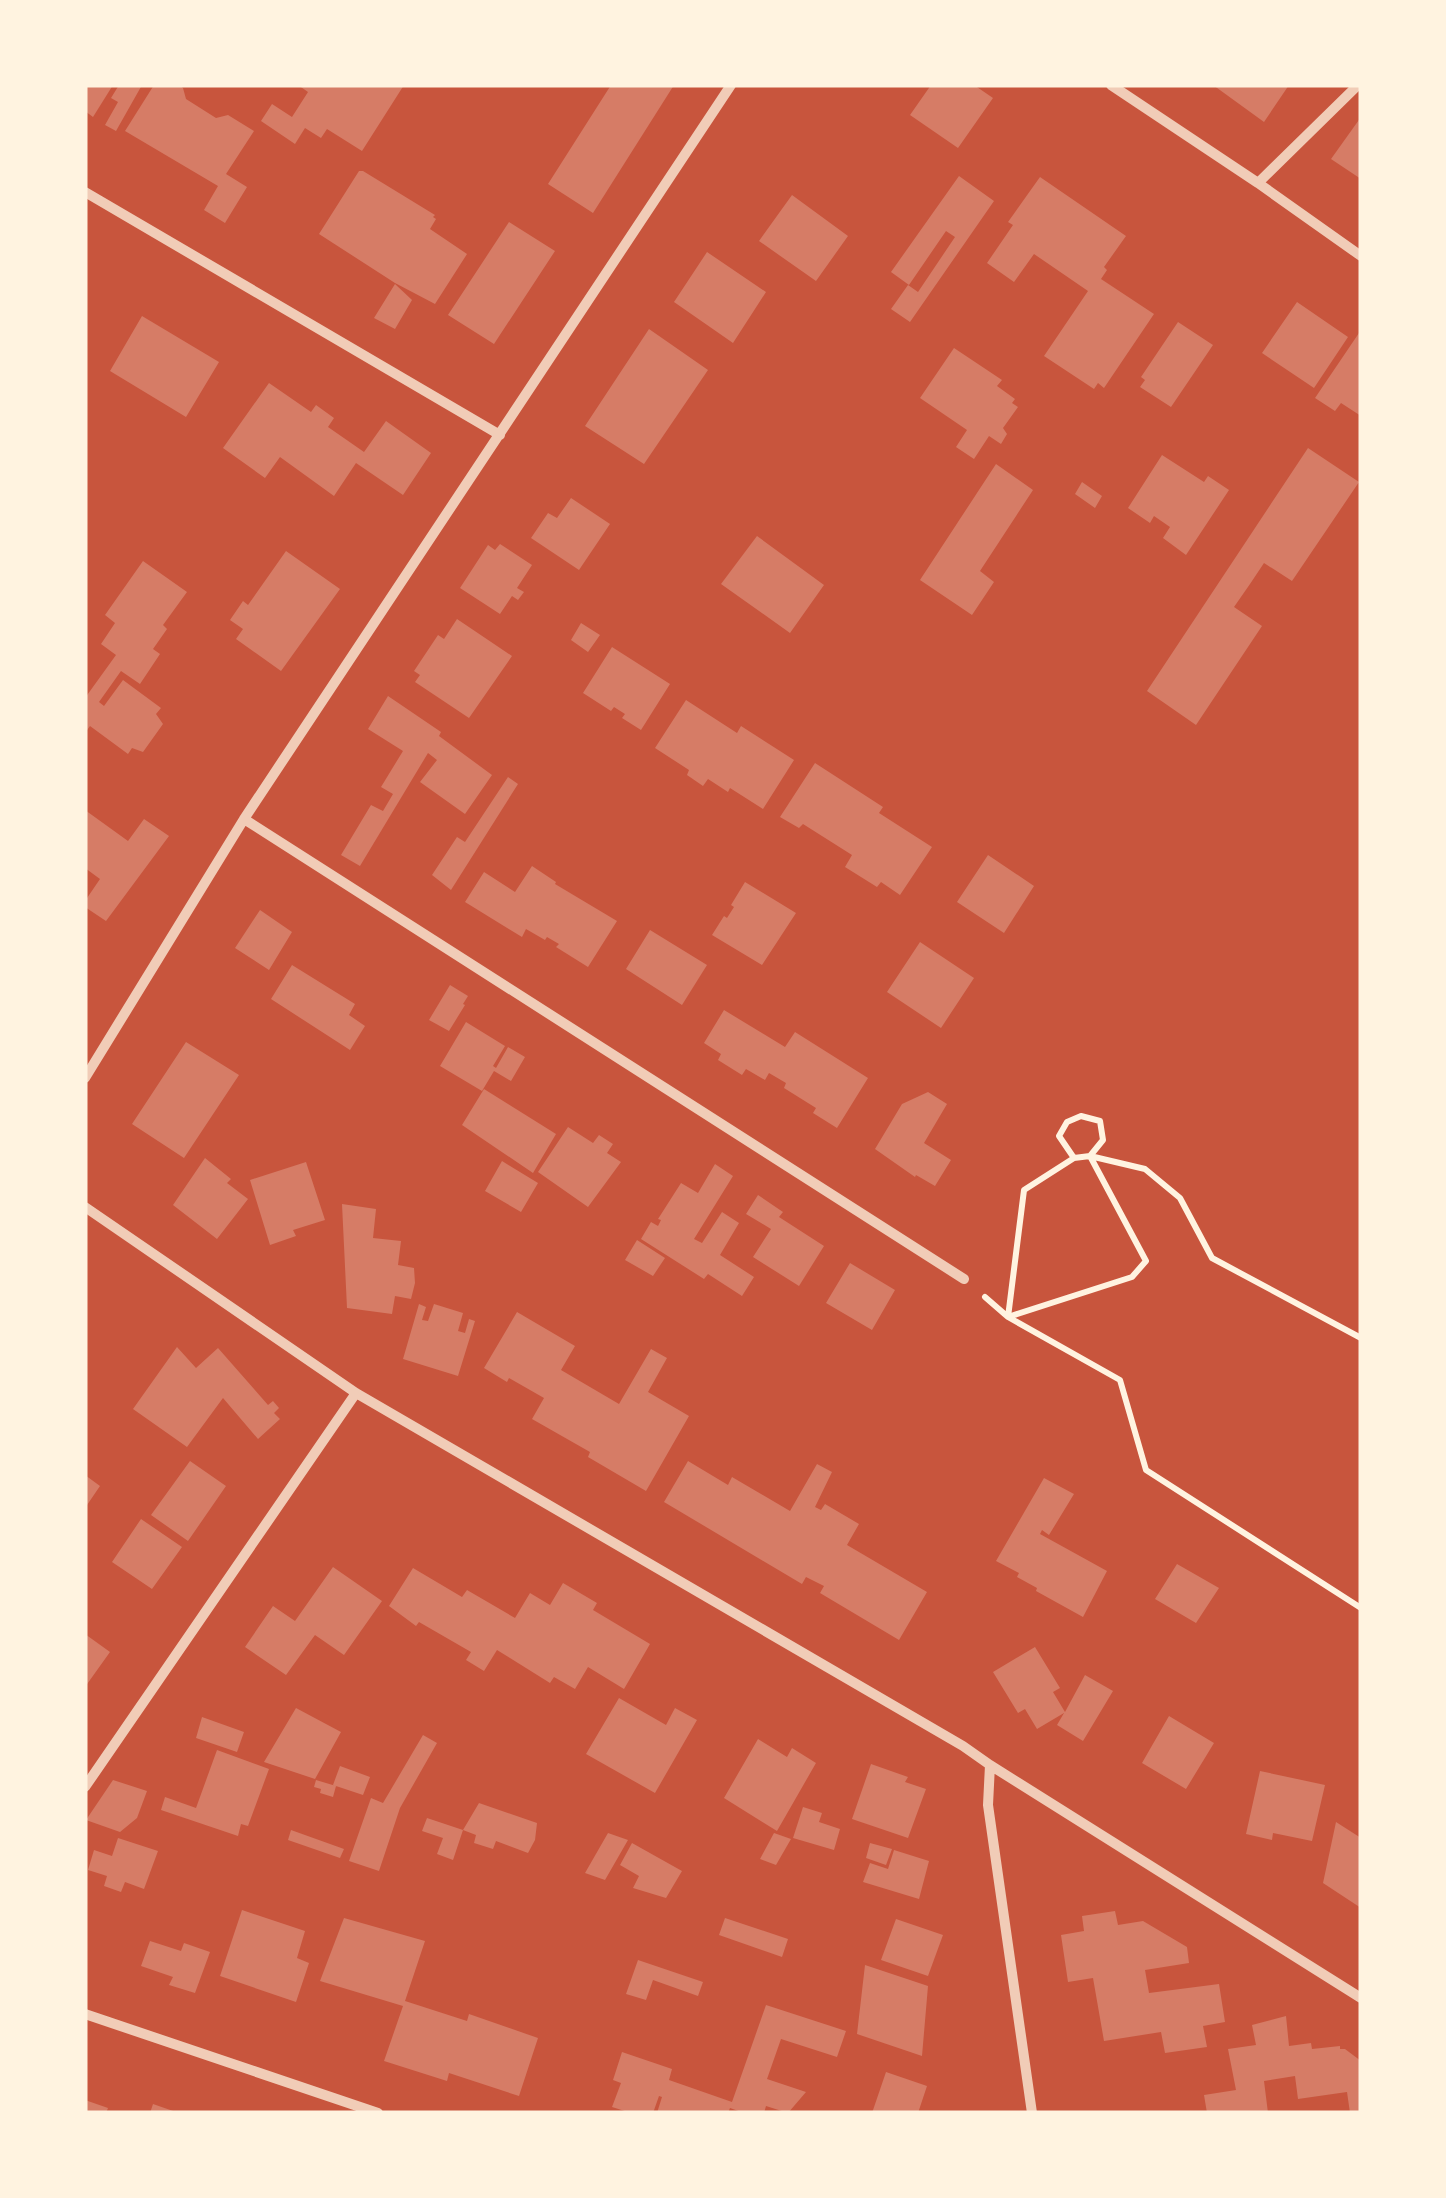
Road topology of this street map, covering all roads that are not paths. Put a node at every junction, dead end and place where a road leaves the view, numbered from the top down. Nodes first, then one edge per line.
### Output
1 (731, 85) edge
2 (1111, 85) edge
3 (1358, 85) edge
4 (1258, 183) junction
5 (85, 192) edge
6 (1361, 256) edge
7 (500, 435) junction
8 (244, 820) junction
9 (85, 1078) edge
10 (85, 1207) edge
11 (964, 1279) road end
12 (356, 1394) junction
13 (990, 1765) junction
14 (85, 1787) edge
15 (1361, 1998) edge
16 (85, 2014) edge
17 (378, 2113) edge
18 (1032, 2113) edge

1 - 7 street
2 - 4 street
3 - 4 street
4 - 6 street
5 - 7 street
7 - 8 street
8 - 9 street
8 - 11 street
10 - 12 street
12 - 13 street
12 - 14 street
13 - 15 street
13 - 18 street
16 - 17 street

